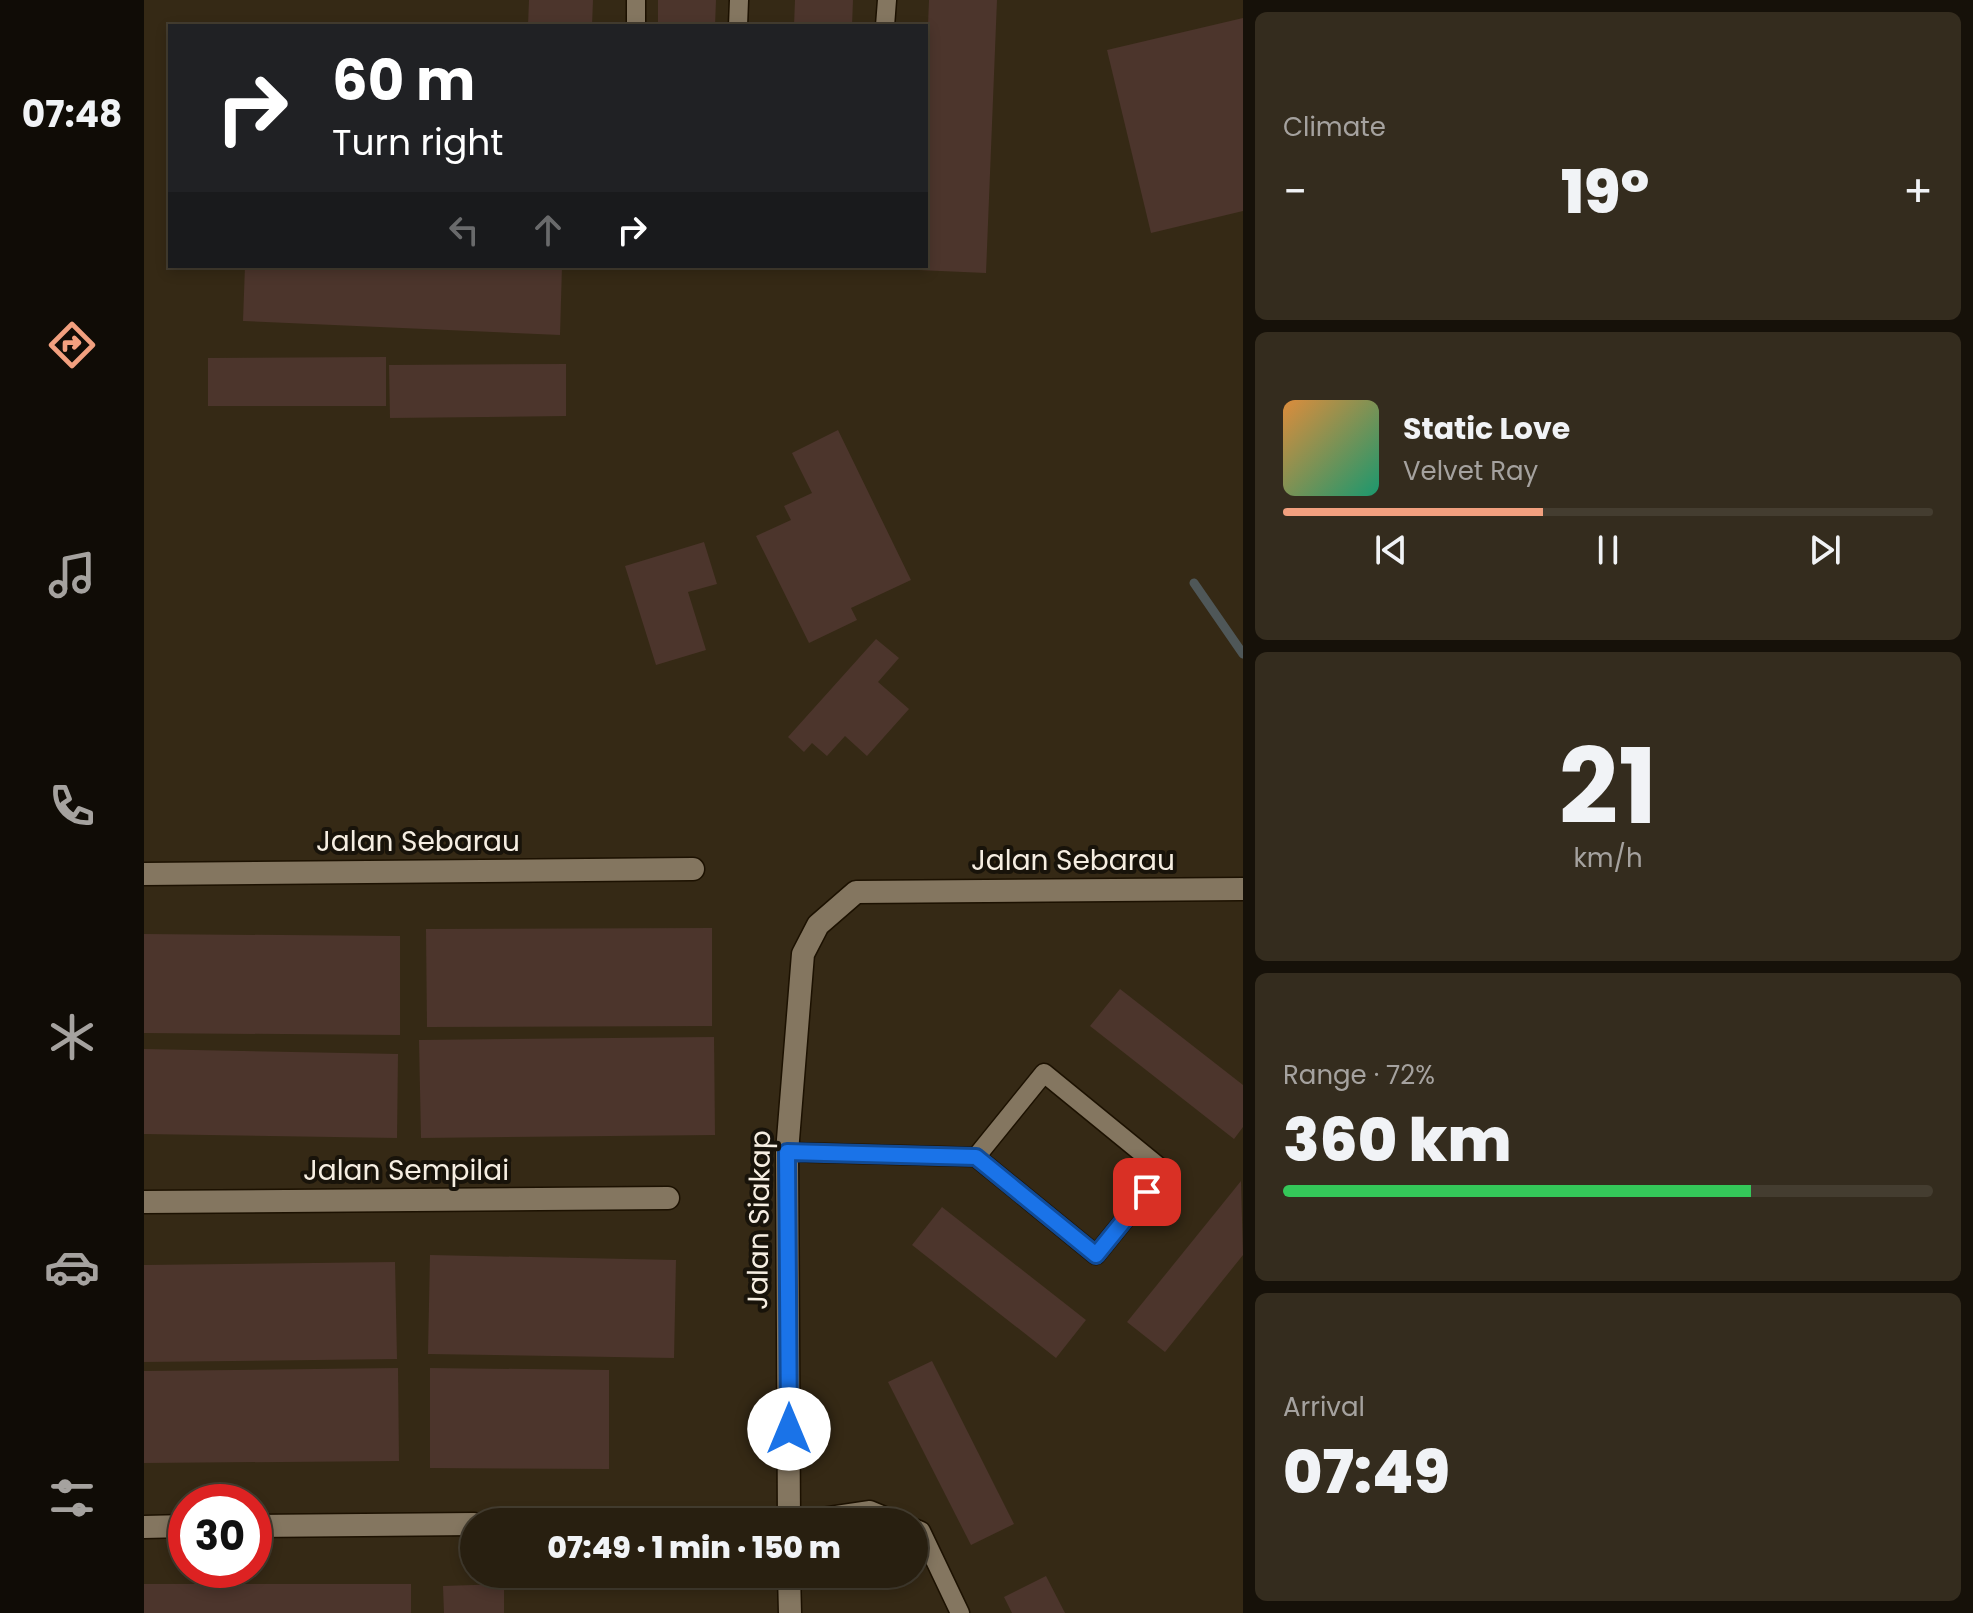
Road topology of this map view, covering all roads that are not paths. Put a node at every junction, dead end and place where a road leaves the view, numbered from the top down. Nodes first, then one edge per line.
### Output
1 (636, 0) edge
2 (739, 0) edge
3 (887, 0) edge
4 (636, 24) edge
5 (738, 24) edge
6 (885, 24) edge
7 (693, 869) dead end
8 (144, 874) edge
9 (1243, 889) edge
10 (856, 892) joint
11 (787, 1152) junction
12 (976, 1157) junction
13 (668, 1198) dead end
14 (144, 1202) edge
15 (789, 1508) edge
16 (460, 1524) edge
17 (168, 1526) edge
18 (272, 1526) edge
19 (144, 1527) edge
20 (928, 1546) edge
21 (789, 1588) edge
22 (790, 1613) edge
23 (960, 1613) edge

1 - 4 lane
2 - 5 lane
3 - 6 lane
7 - 8 street, Jalan Sebarau
9 - 10 street, Jalan Sebarau
10 - 11 street, Jalan Siakap
11 - 12 lane
11 - 15 street, Jalan Siakap
12 - 12 lane
13 - 14 street, Jalan Sempilai
16 - 18 street
17 - 19 street
20 - 23 lane
21 - 22 street

